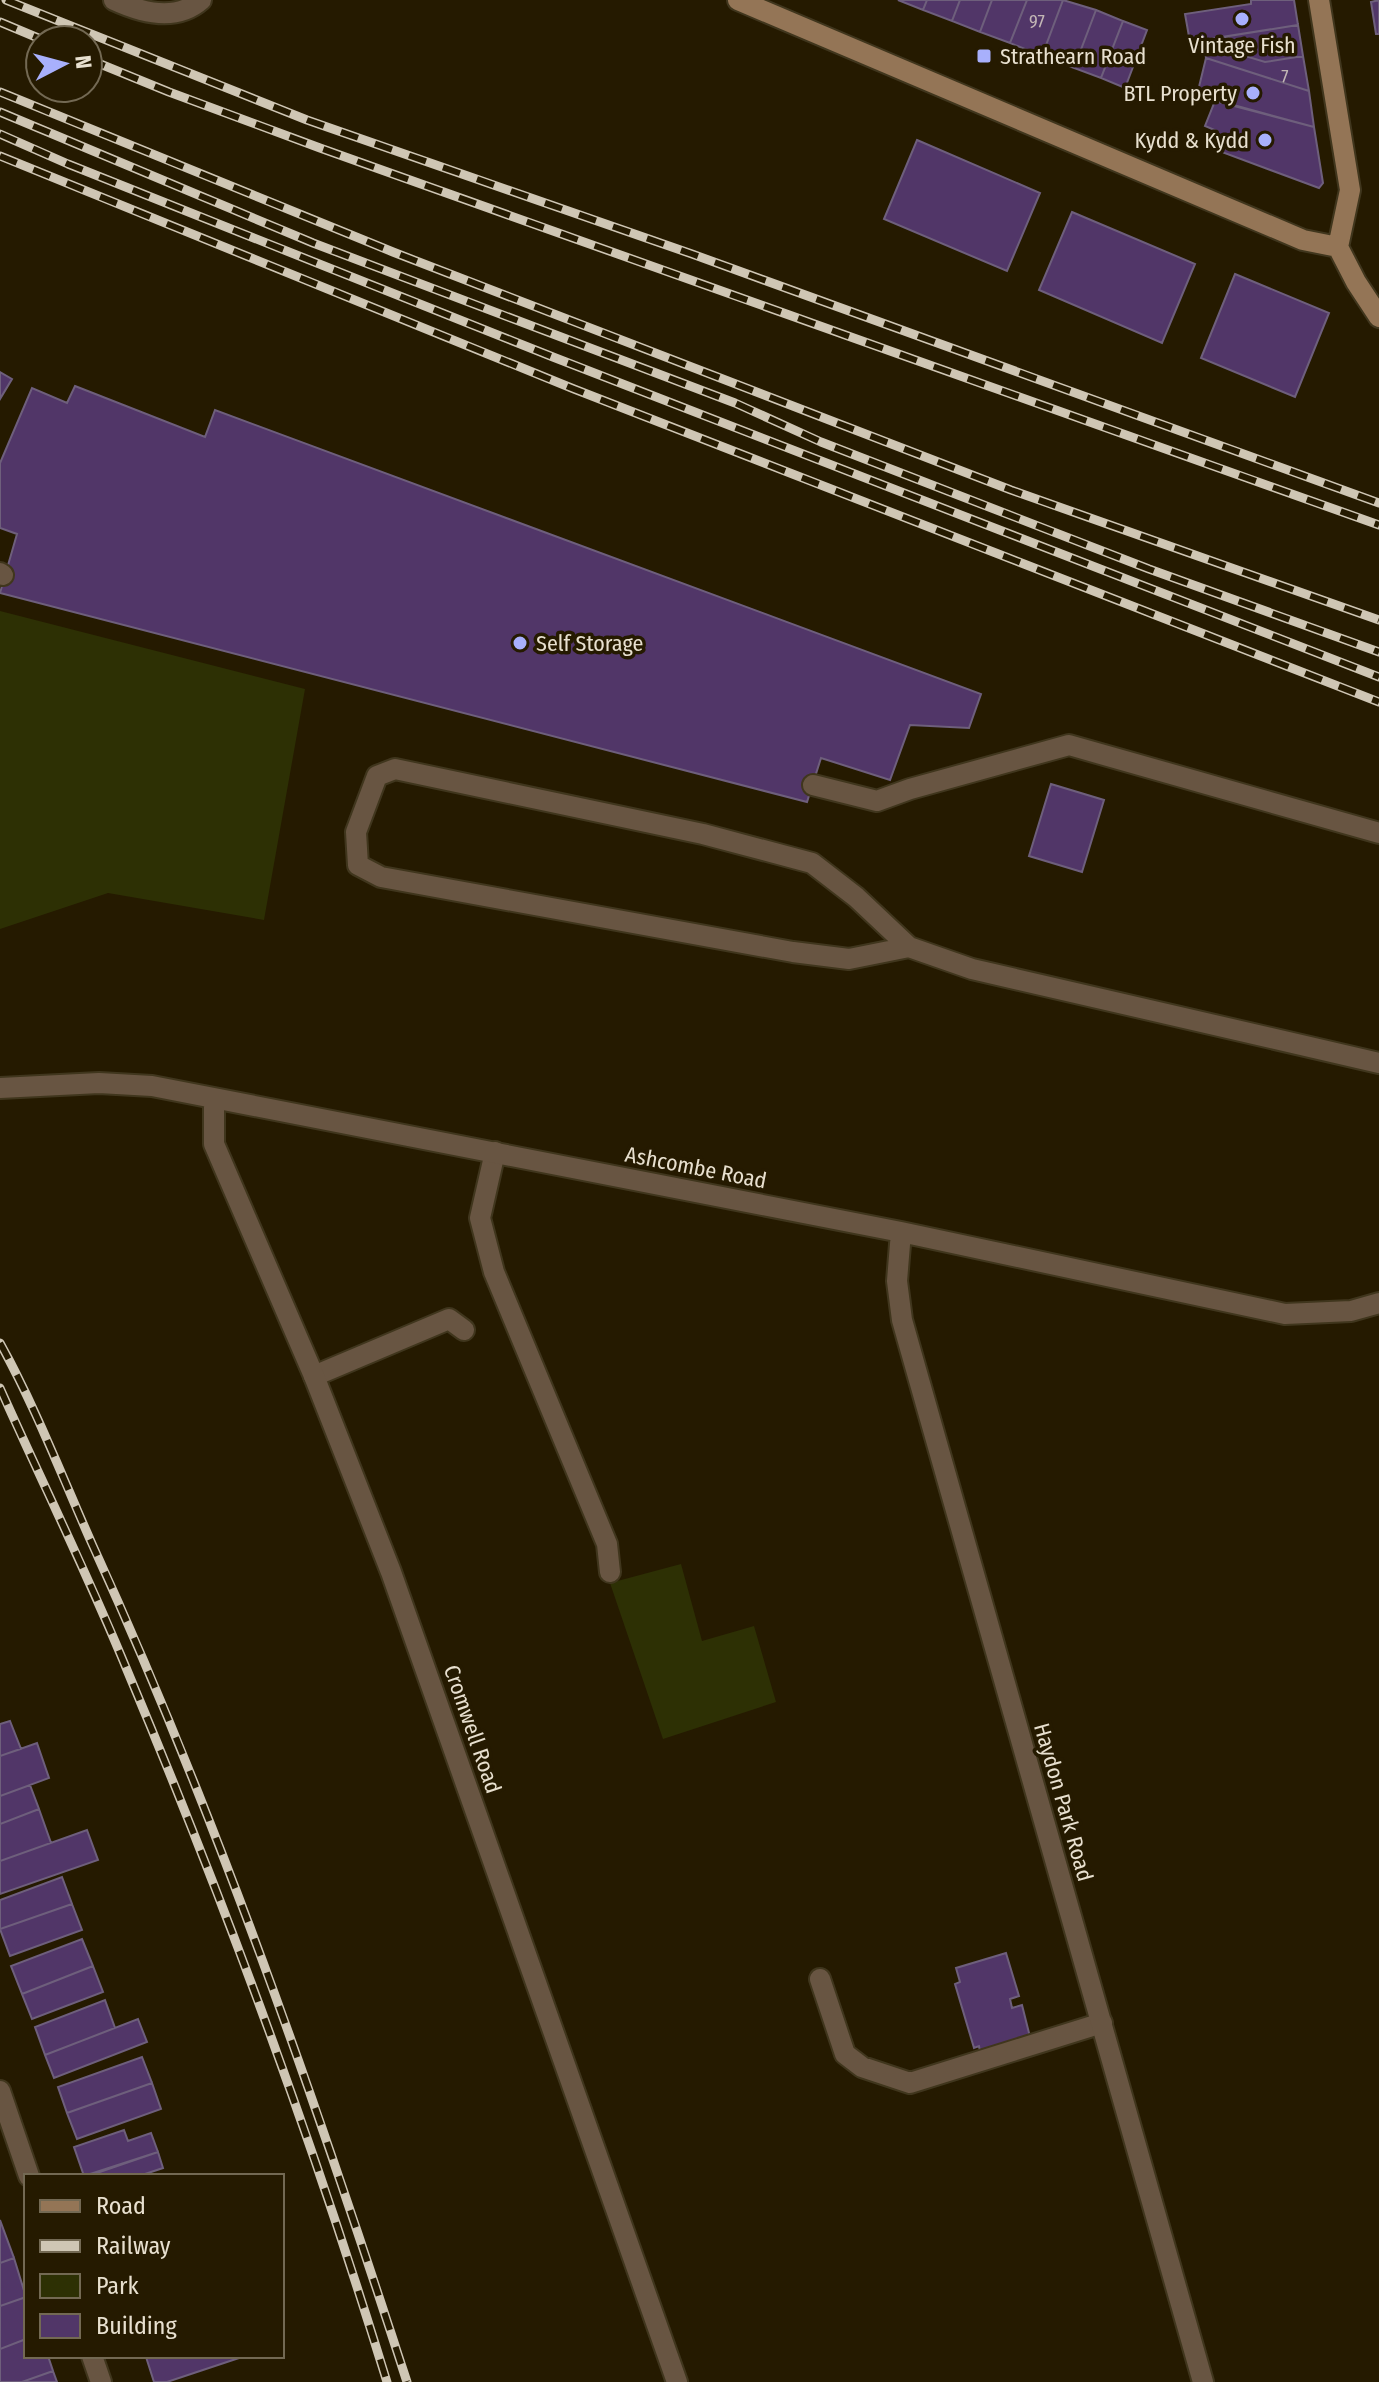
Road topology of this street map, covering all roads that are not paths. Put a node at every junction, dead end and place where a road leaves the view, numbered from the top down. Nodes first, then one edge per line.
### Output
1 (114, 0) edge
2 (201, 0) edge
3 (738, 0) edge
4 (1319, 0) edge
5 (1338, 247) junction
6 (1379, 317) edge
7 (813, 785) dead end
8 (1379, 833) edge
9 (909, 947) junction
10 (1379, 1063) edge
11 (0, 1088) edge
12 (214, 1098) junction
13 (495, 1152) junction
14 (901, 1232) junction
15 (1379, 1303) edge
16 (464, 1330) dead end
17 (314, 1376) junction
18 (610, 1572) dead end
19 (820, 1979) dead end
20 (1102, 2023) junction
21 (0, 2091) edge
22 (28, 2174) edge
23 (93, 2358) edge
24 (101, 2382) edge
25 (677, 2382) edge
26 (1203, 2382) edge

1 - 2 street
3 - 5 main road
4 - 5 main road
5 - 6 main road
7 - 8 street
9 - 9 street
9 - 10 street
11 - 12 street, Ashcombe Road
12 - 13 street, Ashcombe Road
12 - 17 street, Cromwell Road
13 - 14 street, Ashcombe Road
13 - 18 street
14 - 15 street, Ashcombe Road
14 - 20 street, Haydon Park Road
16 - 17 street
17 - 25 street, Cromwell Road
19 - 20 street
20 - 26 street, Haydon Park Road
21 - 22 street
23 - 24 street

